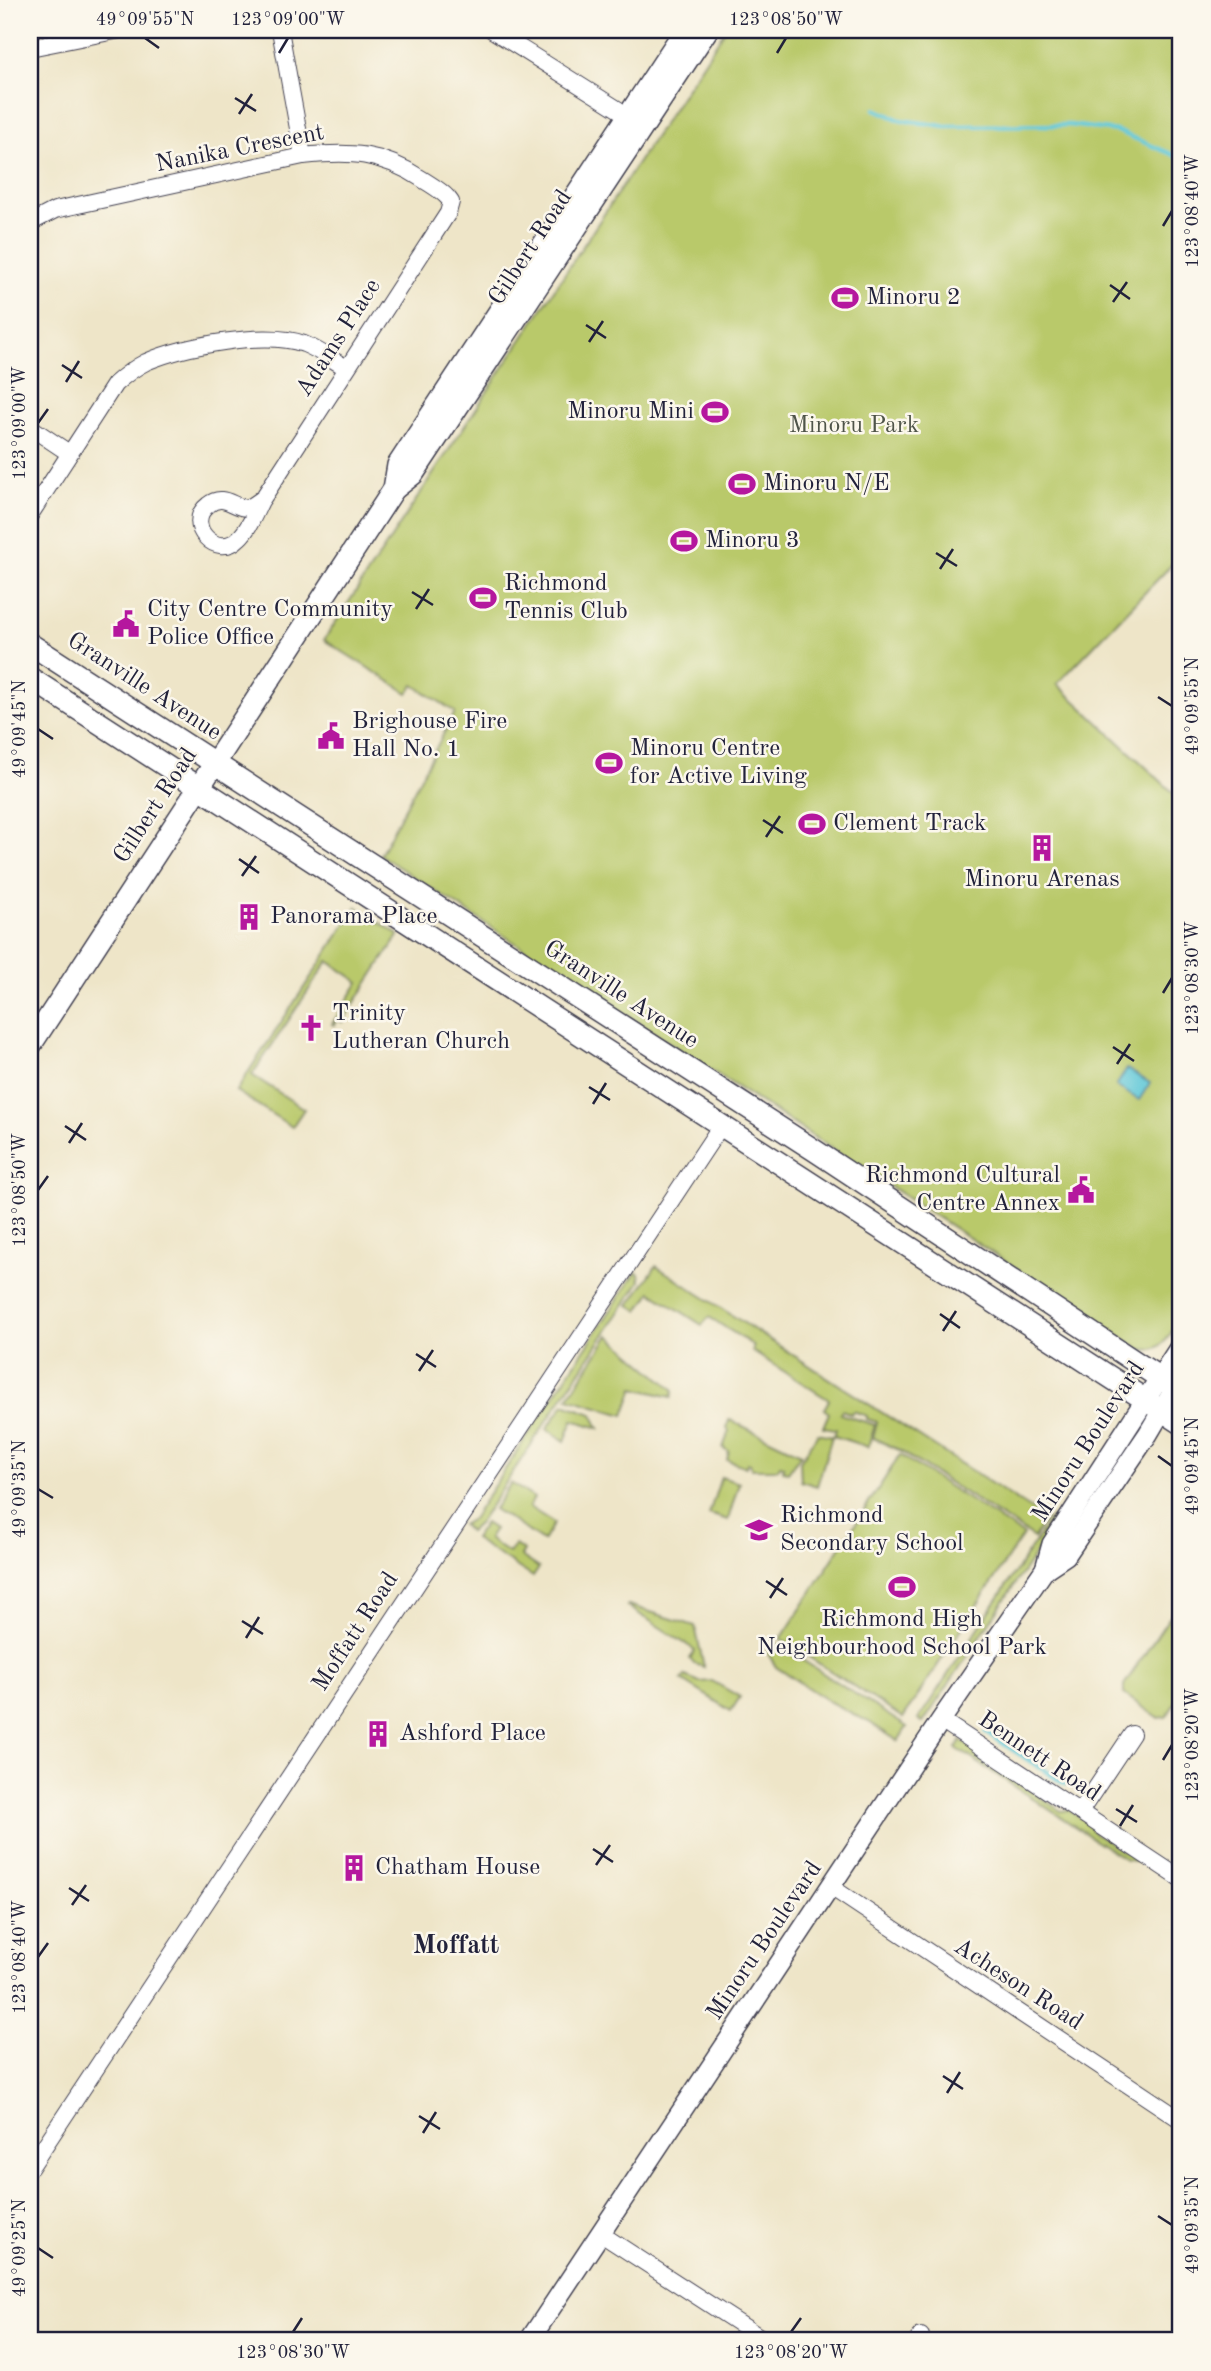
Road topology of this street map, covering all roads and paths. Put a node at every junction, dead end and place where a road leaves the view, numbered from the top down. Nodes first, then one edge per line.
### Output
1 (120, 30) edge
2 (280, 30) edge
3 (492, 30) edge
4 (685, 30) edge
5 (707, 30) edge
6 (30, 46) edge
7 (636, 120) junction
8 (303, 156) junction
9 (451, 202) joint
10 (30, 223) edge
11 (346, 368) junction
12 (30, 428) edge
13 (69, 453) junction
14 (263, 498) dead end
15 (30, 514) edge
16 (30, 644) edge
17 (30, 678) edge
18 (215, 765) junction
19 (201, 787) junction
20 (30, 1046) edge
21 (722, 1124) junction
22 (1181, 1345) edge
23 (1174, 1384) edge
24 (1154, 1405) junction
25 (1181, 1423) edge
26 (942, 1720) junction
27 (1132, 1734) dead end
28 (1080, 1812) junction
29 (1181, 1879) edge
30 (831, 1887) junction
31 (1181, 2120) edge
32 (30, 2168) edge
33 (601, 2234) junction
34 (529, 2341) edge
35 (766, 2341) edge

1 - 6 street
2 - 8 street
3 - 7 street
4 - 7 main road, Gilbert Road
5 - 7 main road, Gilbert Road
7 - 18 main road, Gilbert Road
8 - 9 street, Nanika Crescent
8 - 10 street, Nanika Crescent
9 - 11 street, Adams Place
11 - 13 street
11 - 14 street, Adams Place
12 - 13 street
13 - 15 street
16 - 18 main road, Granville Avenue
17 - 19 main road
18 - 19 main road, Gilbert Road
18 - 23 main road, Granville Avenue
19 - 20 main road, Gilbert Road
19 - 21 main road
21 - 24 main road
21 - 32 street, Moffatt Road
22 - 23 street, Minoru Boulevard
23 - 24 street, Minoru Boulevard
24 - 25 main road
24 - 26 street, Minoru Boulevard
26 - 28 street, Bennett Road
26 - 30 street, Minoru Boulevard
27 - 28 street
28 - 29 street, Bennett Road
30 - 31 street, Acheson Road
30 - 33 street, Minoru Boulevard
33 - 34 street, Minoru Boulevard
33 - 35 street

